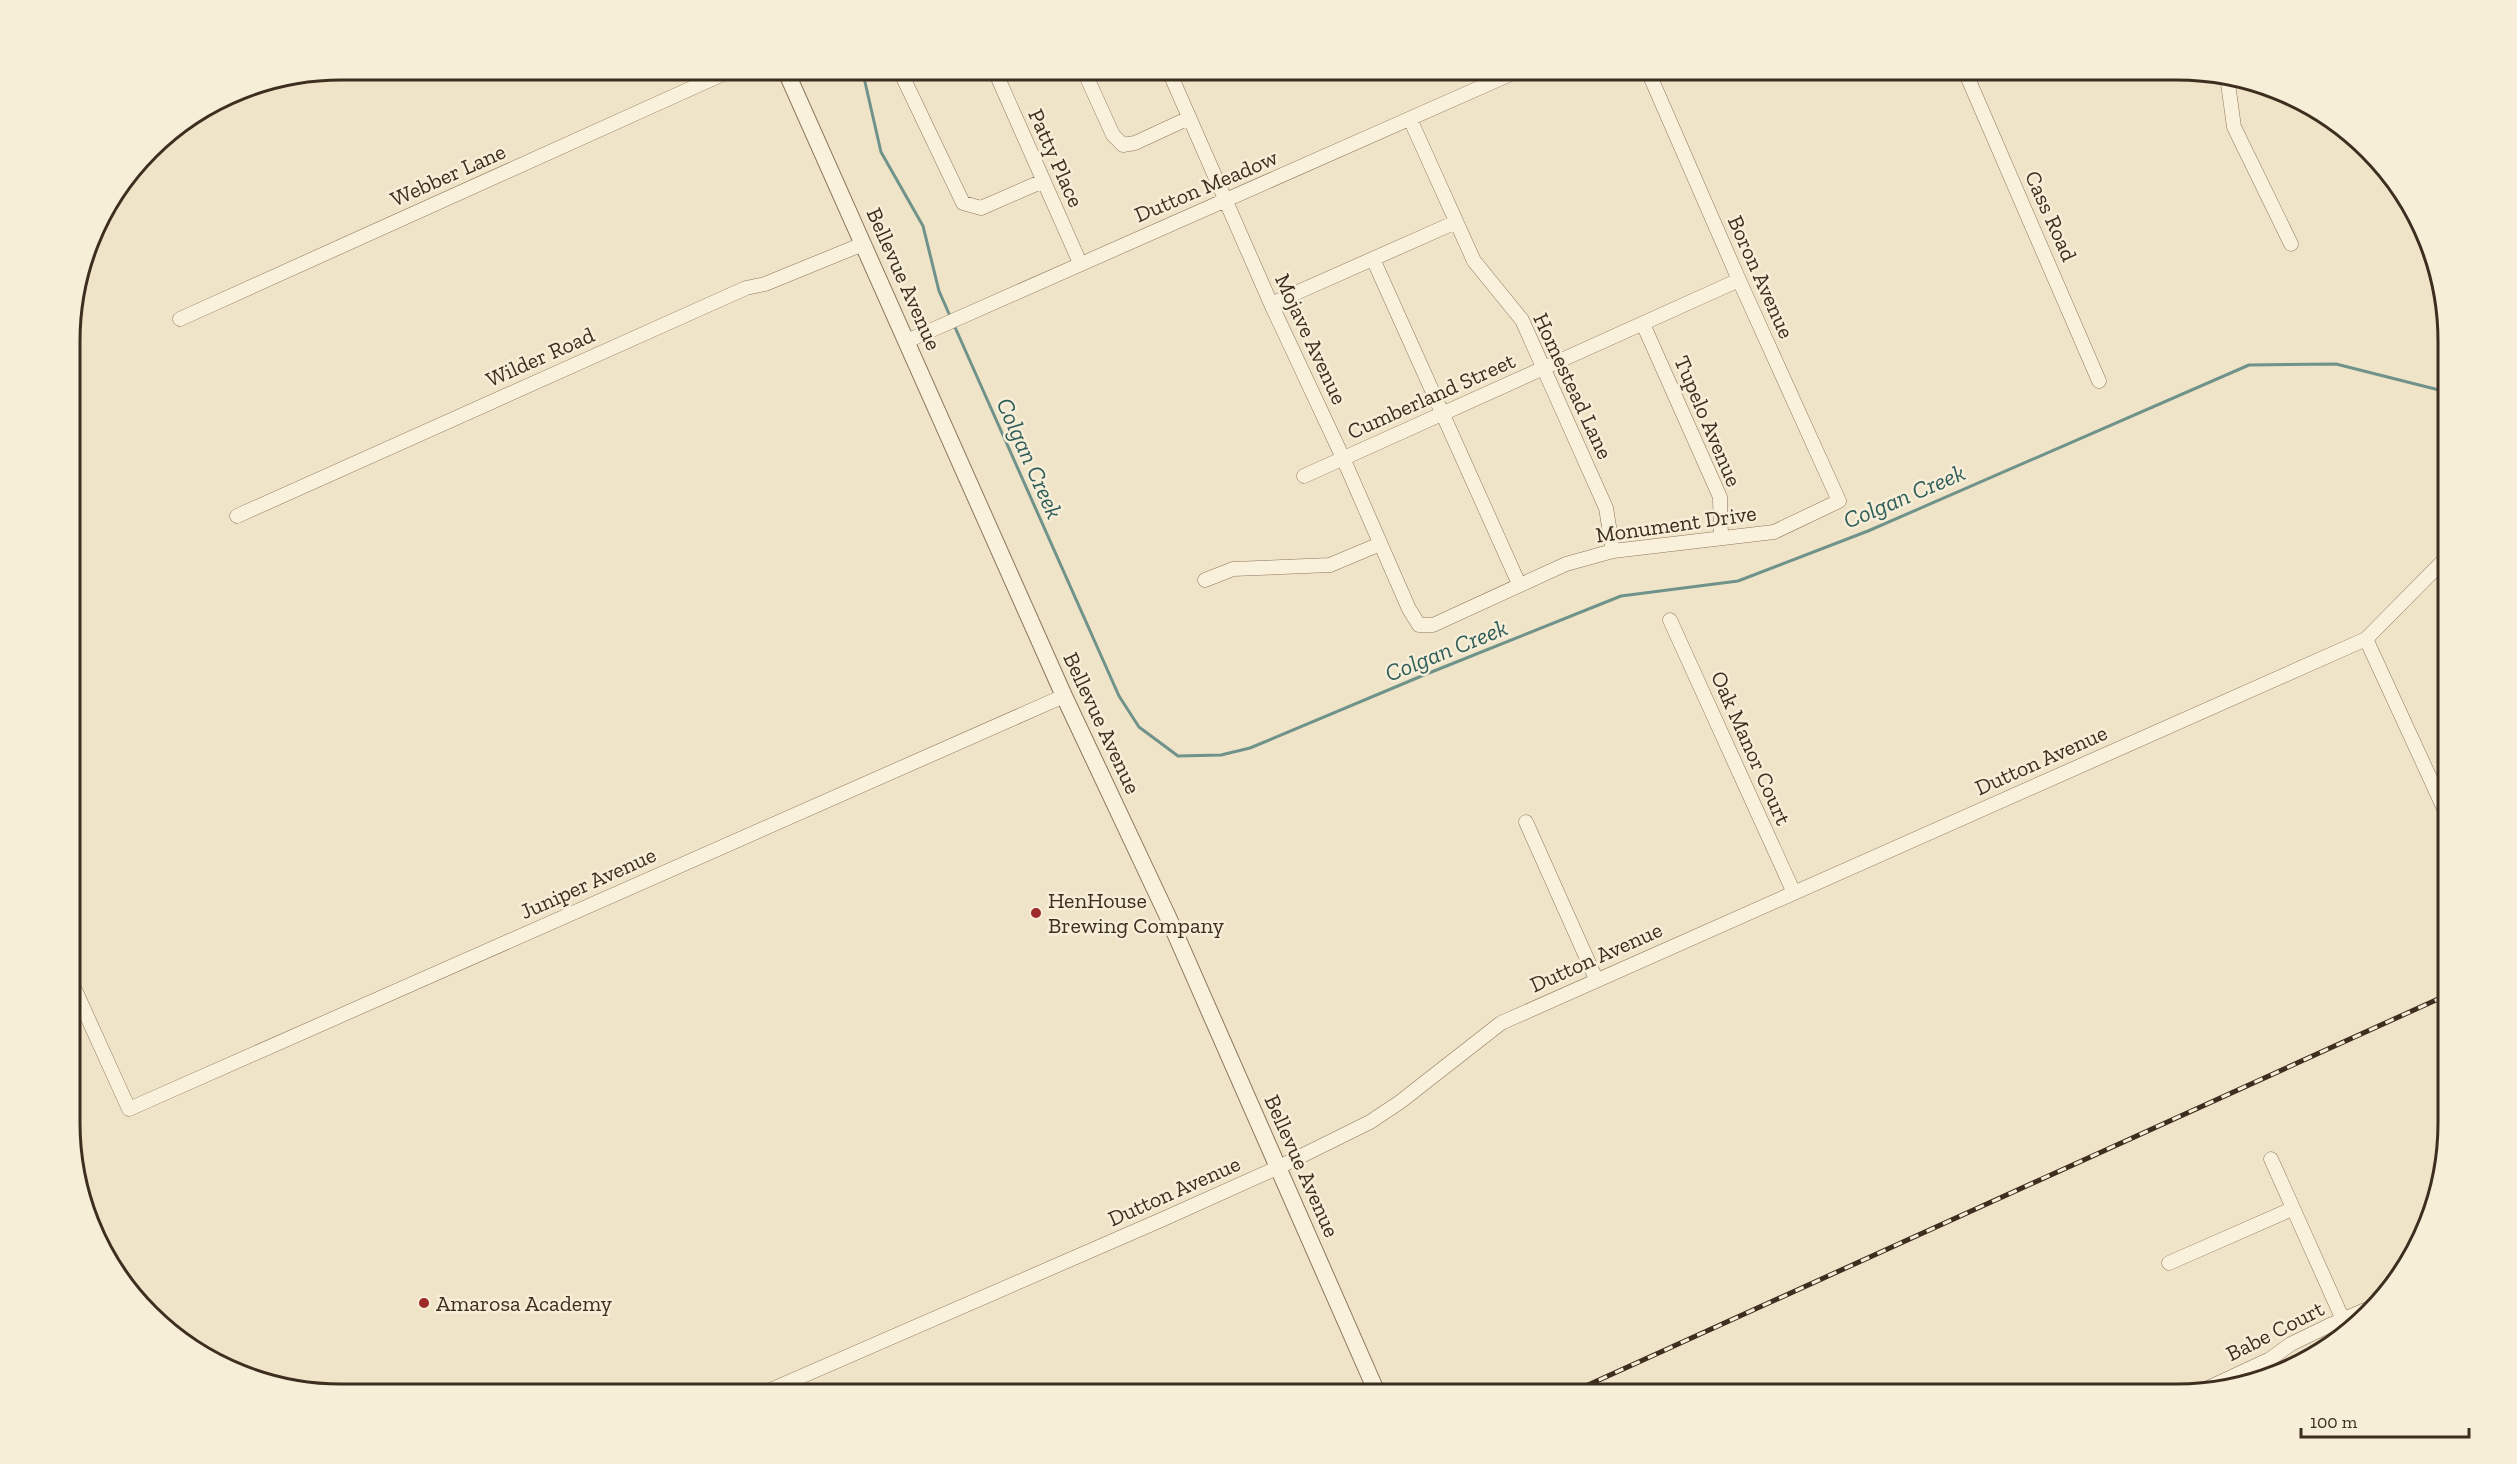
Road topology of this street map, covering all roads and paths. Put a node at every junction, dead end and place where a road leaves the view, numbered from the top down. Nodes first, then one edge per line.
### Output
1 (710, 80) edge
2 (790, 80) edge
3 (904, 80) edge
4 (999, 80) edge
5 (1088, 80) edge
6 (1173, 80) edge
7 (1497, 80) edge
8 (1652, 80) edge
9 (1969, 80) edge
10 (2228, 85) edge
11 (1189, 118) junction
12 (1410, 119) junction
13 (1043, 181) junction
14 (1226, 201) junction
15 (1456, 222) junction
16 (863, 244) junction
17 (2291, 244) dead end
18 (1373, 259) junction
19 (1080, 263) junction
20 (1739, 280) junction
21 (1270, 304) junction
22 (180, 319) dead end
23 (1643, 324) junction
24 (907, 341) junction
25 (1543, 369) junction
26 (2099, 381) dead end
27 (1443, 414) junction
28 (1343, 458) junction
29 (1304, 476) dead end
30 (1839, 501) joint
31 (237, 516) dead end
32 (1721, 538) junction
33 (1380, 544) junction
34 (1612, 551) junction
35 (2438, 567) edge
36 (1205, 580) dead end
37 (1519, 584) junction
38 (1670, 620) dead end
39 (1419, 625) joint
40 (2366, 639) junction
41 (1064, 696) junction
42 (2438, 795) edge
43 (1526, 822) dead end
44 (1794, 893) junction
45 (1596, 979) junction
46 (80, 1001) edge
47 (2271, 1159) dead end
48 (1279, 1167) junction
49 (2292, 1209) junction
50 (2169, 1263) dead end
51 (2344, 1324) edge
52 (2341, 1327) edge
53 (2227, 1379) edge
54 (784, 1384) edge
55 (1373, 1384) edge

1 - 22 street, Webber Lane
2 - 16 street, Bellevue Avenue
3 - 13 street
4 - 13 street, Patty Place
5 - 11 street
6 - 11 street, Mojave Avenue
7 - 12 street, Dutton Meadow
8 - 20 street, Boron Avenue
9 - 26 street, Cass Road
10 - 17 street
11 - 14 street, Mojave Avenue
12 - 14 street, Dutton Meadow
12 - 15 street, Homestead Lane
13 - 19 street, Patty Place
14 - 19 street, Dutton Meadow
14 - 21 street, Mojave Avenue
15 - 18 street
15 - 25 street, Homestead Lane
16 - 24 street, Bellevue Avenue
16 - 31 street, Wilder Road
18 - 21 street
18 - 27 street
19 - 24 street, Dutton Meadow
20 - 23 street, Cumberland Street
20 - 30 street, Boron Avenue
21 - 28 street, Mojave Avenue
23 - 25 street, Cumberland Street
23 - 32 street, Tupelo Avenue
24 - 41 street, Bellevue Avenue
25 - 27 street, Cumberland Street
25 - 34 street, Homestead Lane
27 - 28 street, Cumberland Street
27 - 37 street
28 - 29 street, Cumberland Street
28 - 33 street, Mojave Avenue
30 - 32 street, Monument Drive
32 - 34 street, Monument Drive
33 - 36 street
33 - 39 street, Mojave Avenue
34 - 37 street, Monument Drive
35 - 40 street, Dutton Avenue
37 - 39 street, Monument Drive
38 - 44 street, Oak Manor Court
40 - 42 street
40 - 44 street, Dutton Avenue
41 - 46 street, Juniper Avenue
41 - 48 street, Bellevue Avenue
43 - 45 street
44 - 45 street, Dutton Avenue
45 - 48 street, Dutton Avenue
47 - 49 street
48 - 54 street, Dutton Avenue
48 - 55 street, Bellevue Avenue
49 - 50 street
49 - 51 street
52 - 53 street, Babe Court

